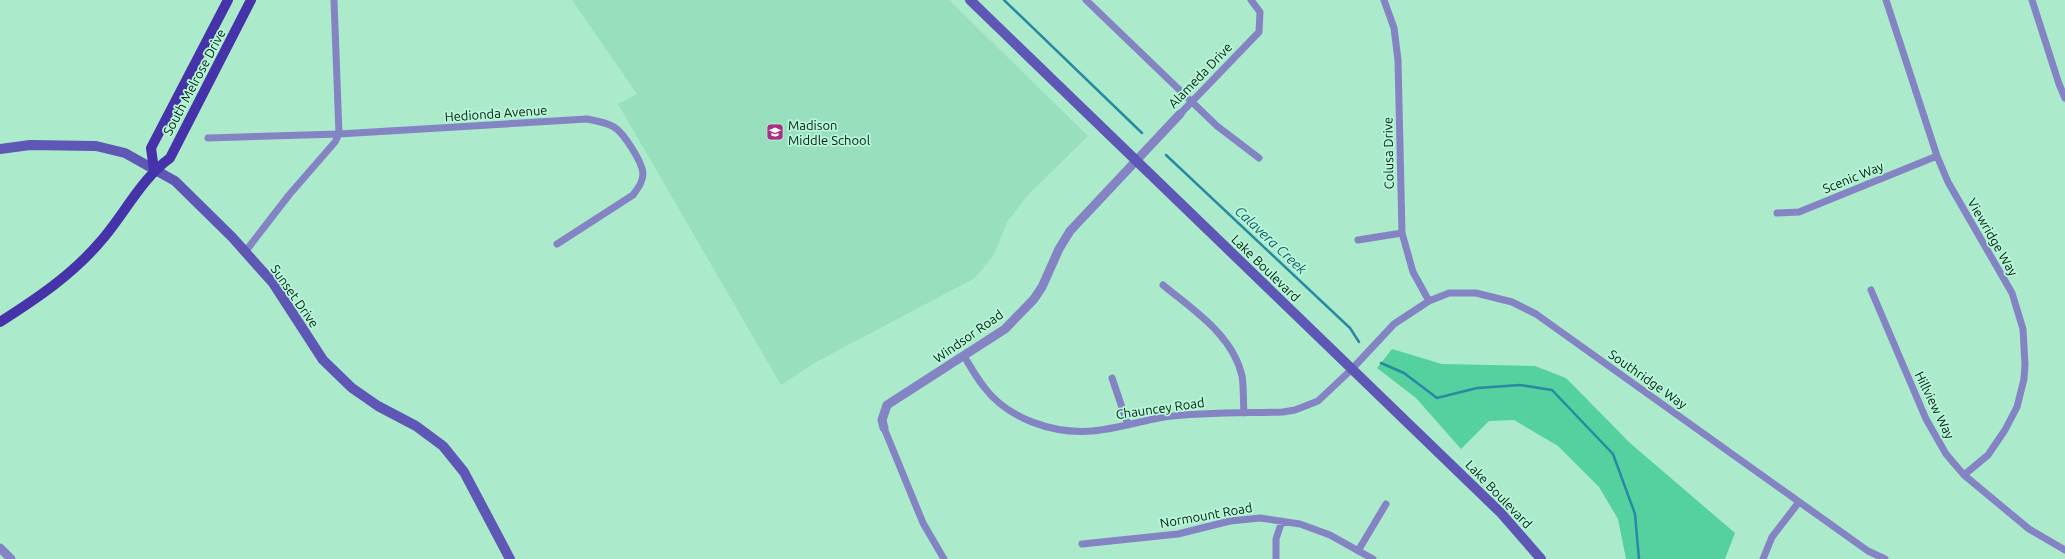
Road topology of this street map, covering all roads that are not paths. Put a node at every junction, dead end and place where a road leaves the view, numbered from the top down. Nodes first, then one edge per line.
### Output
1 (228, 0) edge
2 (251, 0) edge
3 (334, 0) edge
4 (970, 0) edge
5 (1086, 0) edge
6 (1251, 0) edge
7 (1384, 0) edge
8 (1886, 0) edge
9 (2032, 0) edge
10 (2065, 98) edge
11 (1192, 102) junction
12 (1180, 114) joint
13 (339, 134) junction
14 (208, 138) dead end
15 (0, 149) edge
16 (1937, 156) junction
17 (1260, 158) dead end
18 (1135, 160) junction
19 (154, 170) junction
20 (1777, 213) dead end
21 (1402, 233) junction
22 (1358, 240) dead end
23 (557, 244) dead end
24 (245, 252) junction
25 (1164, 285) dead end
26 (1872, 290) dead end
27 (1429, 301) junction
28 (0, 322) edge
29 (1384, 334) joint
30 (964, 356) junction
31 (1352, 369) junction
32 (1112, 378) dead end
33 (1244, 413) junction
34 (1128, 425) junction
35 (884, 428) joint
36 (1964, 475) junction
37 (1799, 502) junction
38 (1386, 504) dead end
39 (1282, 521) junction
40 (1082, 544) dead end
41 (0, 548) edge
42 (2065, 550) edge
43 (1358, 551) junction
44 (11, 559) edge
45 (510, 559) edge
46 (944, 559) edge
47 (1276, 559) edge
48 (1373, 559) edge
49 (1541, 559) edge
50 (1763, 559) edge
51 (1885, 559) edge

1 - 19 main road, South Melrose Drive
2 - 19 main road, South Melrose Drive
3 - 13 street
4 - 18 main road, Lake Boulevard
5 - 11 street
6 - 11 street, Alameda Drive
7 - 21 street, Colusa Drive
8 - 16 street, Viewridge Way
9 - 10 street
11 - 12 street, Alameda Drive
11 - 17 street
12 - 18 street, Alameda Drive
13 - 14 street, Hedionda Avenue
13 - 23 street, Hedionda Avenue
13 - 24 street
15 - 19 main road, Sunset Drive
16 - 20 street, Scenic Way
16 - 36 street, Viewridge Way
18 - 30 street, Windsor Road
18 - 31 main road, Lake Boulevard
19 - 24 main road, Sunset Drive
19 - 28 main road, South Melrose Drive
21 - 22 street
21 - 27 street, Colusa Drive
24 - 45 main road, Sunset Drive
25 - 33 street
26 - 36 street, Hillview Way
27 - 29 street, Southridge Way
27 - 37 street, Southridge Way
29 - 31 street, Chauncey Road
30 - 34 street, Chauncey Road
30 - 35 street, Windsor Road
31 - 33 street, Chauncey Road
31 - 49 main road, Lake Boulevard
32 - 34 street
33 - 34 street, Chauncey Road
35 - 46 street
36 - 42 street, Hillview Way
37 - 50 street
37 - 51 street, Southridge Way
38 - 43 street
39 - 40 street, Normount Road
39 - 43 street, Normount Road
39 - 47 street
41 - 44 street
43 - 48 street, Normount Road

